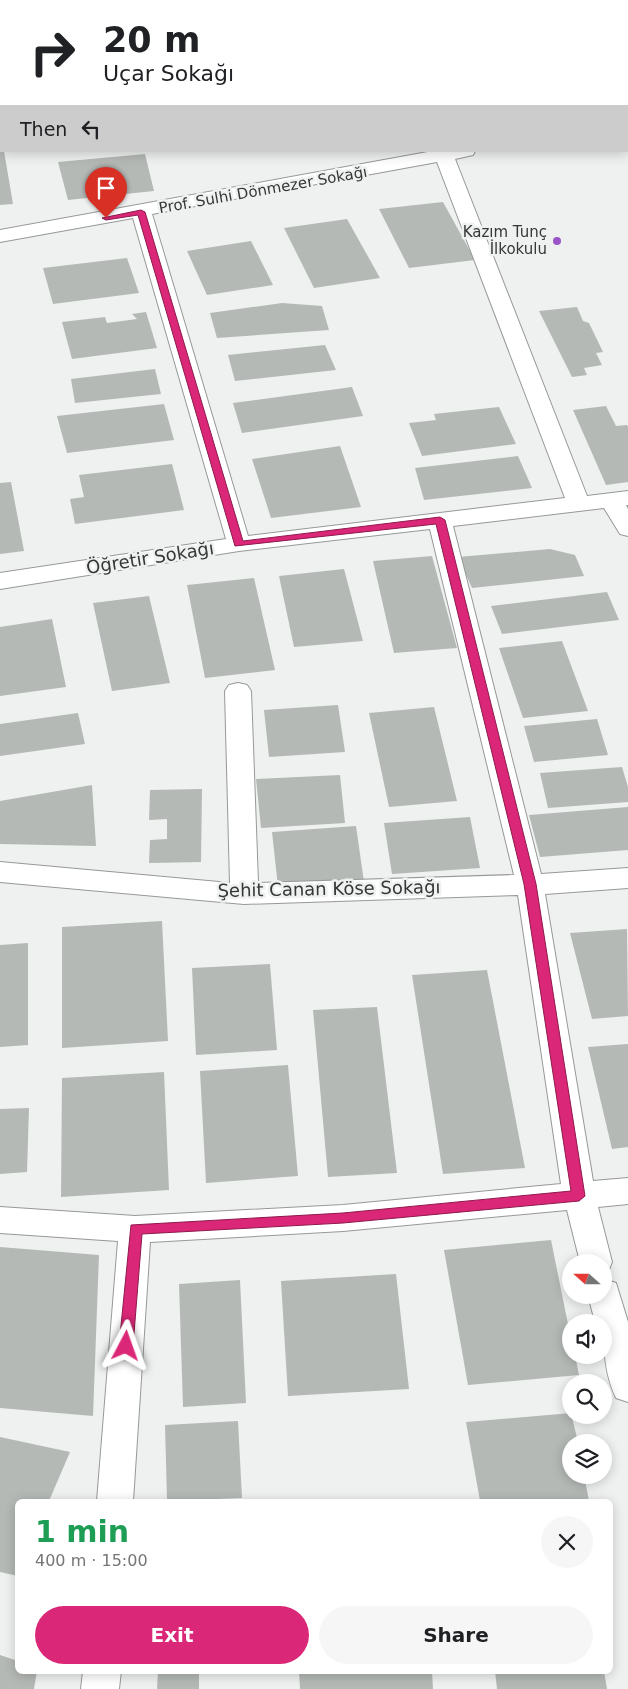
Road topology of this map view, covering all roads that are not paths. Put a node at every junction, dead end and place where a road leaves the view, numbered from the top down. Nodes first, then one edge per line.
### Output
1 (462, 152) edge
2 (444, 156) junction
3 (141, 212) junction
4 (0, 236) edge
5 (619, 499) edge
6 (579, 504) junction
7 (440, 520) junction
8 (628, 529) edge
9 (239, 544) junction
10 (0, 581) edge
11 (238, 691) dead end
12 (0, 872) edge
13 (628, 878) edge
14 (530, 884) junction
15 (244, 894) junction
16 (628, 1191) edge
17 (579, 1196) junction
18 (0, 1220) edge
19 (135, 1229) junction
20 (594, 1254) edge
21 (607, 1304) edge
22 (628, 1387) edge
23 (115, 1499) edge
24 (102, 1674) edge
25 (100, 1689) edge

1 - 2 street, Prof. Sulhi Dönmezer Sokağı
2 - 3 street, Prof. Sulhi Dönmezer Sokağı
2 - 6 street
3 - 4 street, Prof. Sulhi Dönmezer Sokağı
3 - 9 street
5 - 6 street, Öğretir Sokağı
5 - 8 street
6 - 7 street, Öğretir Sokağı
7 - 9 street, Öğretir Sokağı
7 - 14 street
9 - 10 street, Öğretir Sokağı
11 - 15 street
12 - 15 street, Şehit Canan Köse Sokağı
13 - 14 street, Şehit Canan Köse Sokağı
14 - 15 street, Şehit Canan Köse Sokağı
14 - 17 street
16 - 17 street
17 - 19 street
17 - 20 street
18 - 19 street
19 - 23 street
21 - 22 street
24 - 25 street

